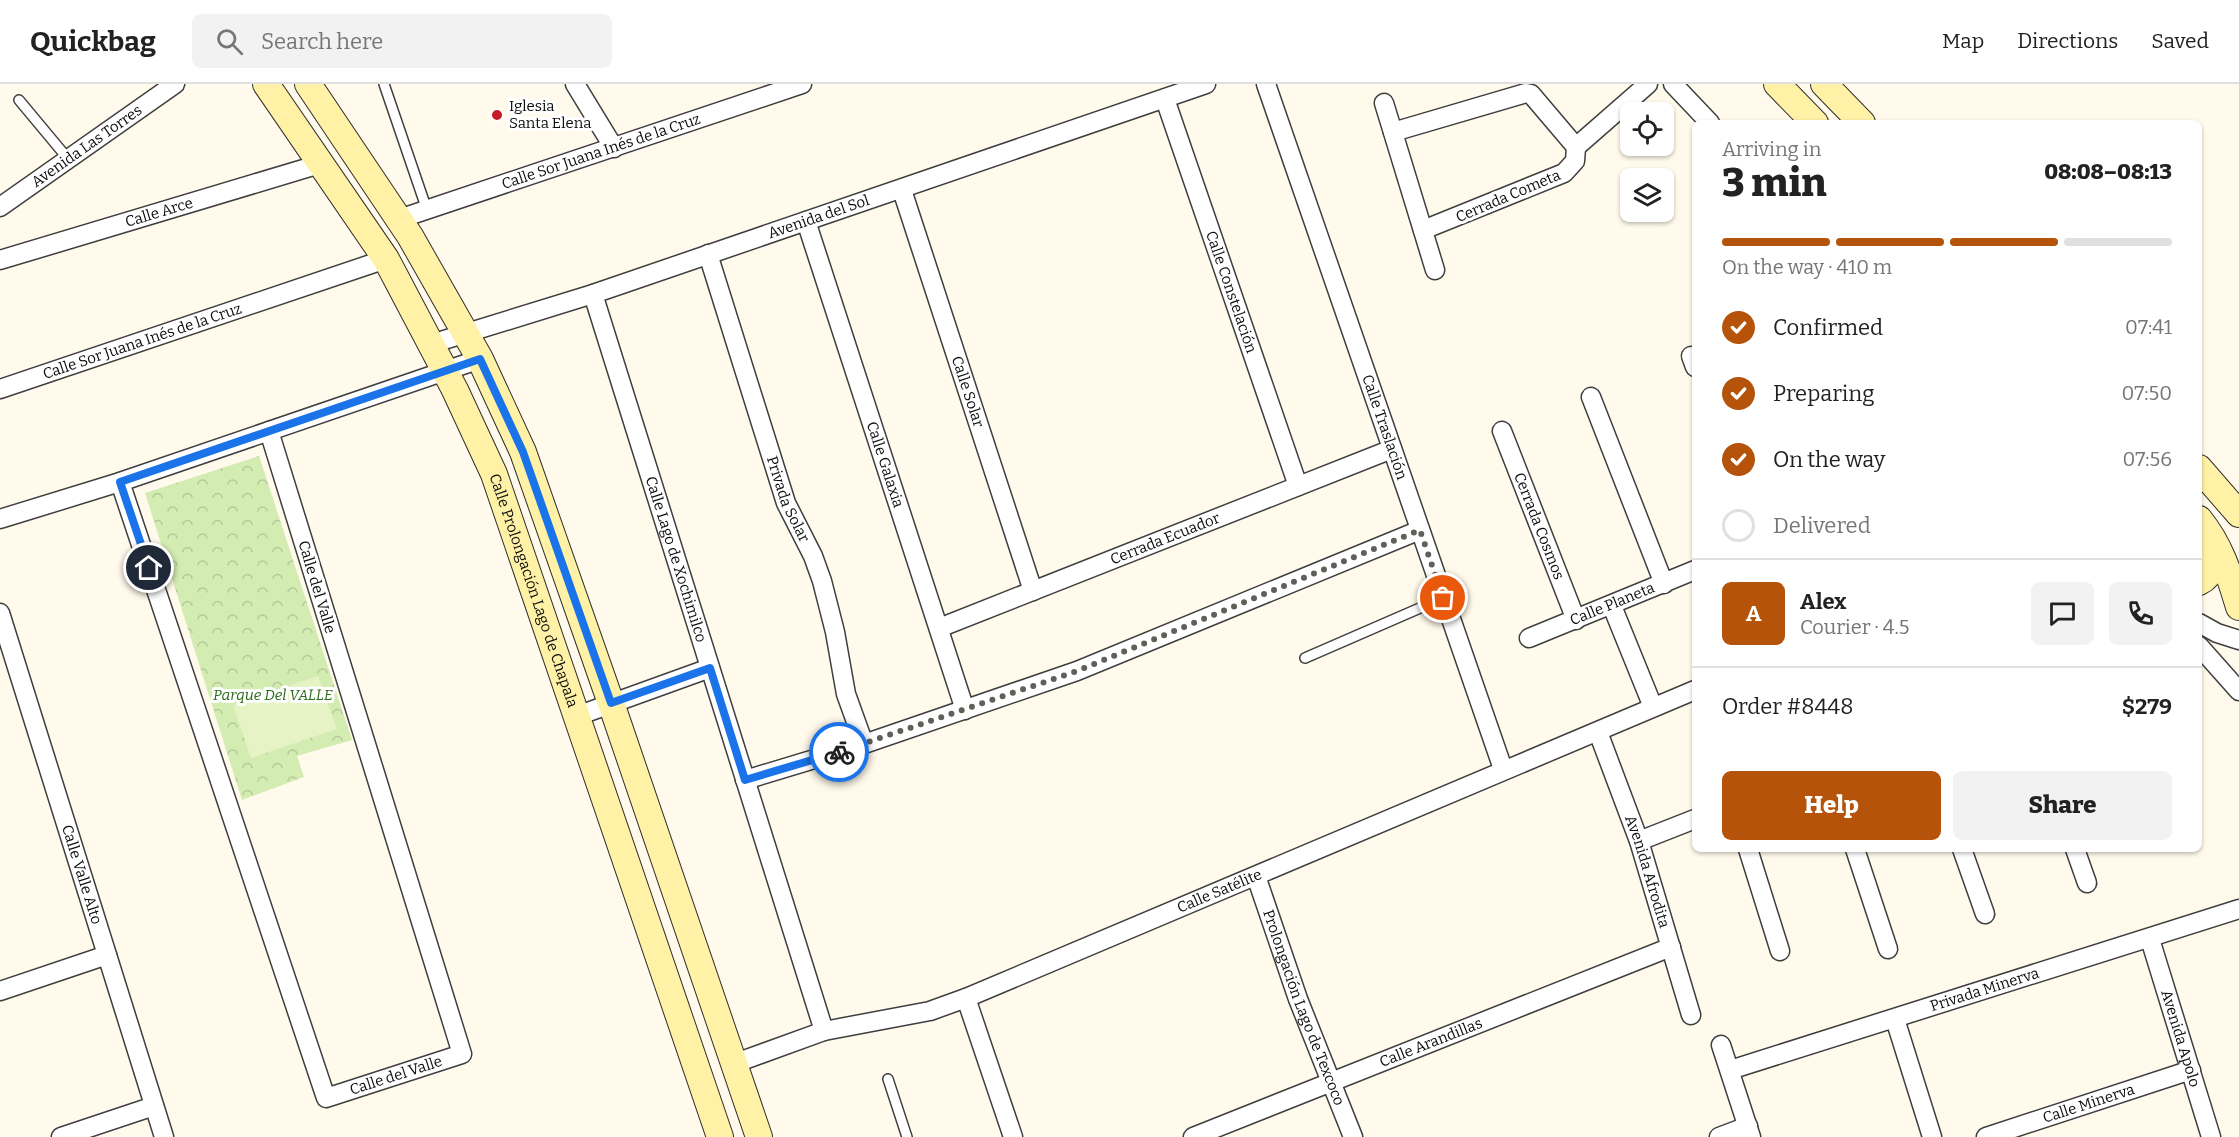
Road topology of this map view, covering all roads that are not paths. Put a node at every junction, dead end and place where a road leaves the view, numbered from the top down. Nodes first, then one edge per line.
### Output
1 (175, 84) edge
2 (266, 84) edge
3 (308, 84) edge
4 (384, 84) edge
5 (575, 84) edge
6 (802, 84) edge
7 (1206, 84) edge
8 (1266, 84) edge
9 (1648, 84) edge
10 (1673, 84) edge
11 (1777, 84) edge
12 (1824, 84) edge
13 (1164, 99) junction
14 (20, 100) dead end
15 (1384, 103) dead end
16 (1707, 120) edge
17 (1812, 120) edge
18 (1859, 120) edge
19 (1393, 132) junction
20 (1576, 147) junction
21 (614, 148) junction
22 (69, 160) junction
23 (320, 164) junction
24 (902, 190) junction
25 (0, 207) edge
26 (427, 210) junction
27 (399, 219) junction
28 (806, 221) junction
29 (1423, 230) junction
30 (708, 254) junction
31 (386, 259) junction
32 (0, 260) edge
33 (1435, 270) dead end
34 (593, 294) junction
35 (467, 335) junction
36 (431, 344) junction
37 (480, 359) junction
38 (445, 371) junction
39 (0, 389) edge
40 (1591, 397) dead end
41 (269, 430) junction
42 (1502, 431) dead end
43 (1392, 449) junction
44 (2202, 471) edge
45 (120, 482) junction
46 (1298, 486) junction
47 (2239, 514) edge
48 (0, 519) edge
49 (2206, 528) edge
50 (1420, 530) junction
51 (1692, 571) edge
52 (2202, 580) edge
53 (1664, 584) junction
54 (1033, 591) junction
55 (1443, 598) junction
56 (1612, 606) junction
57 (2239, 607) edge
58 (0, 612) edge
59 (1576, 620) junction
60 (2202, 625) edge
61 (939, 628) junction
62 (1529, 638) dead end
63 (2239, 640) edge
64 (2202, 649) edge
65 (1305, 658) dead end
66 (710, 668) junction
67 (1692, 691) edge
68 (2239, 692) edge
69 (611, 703) junction
70 (1653, 707) junction
71 (965, 710) junction
72 (577, 716) junction
73 (1598, 732) junction
74 (864, 744) junction
75 (1503, 770) junction
76 (745, 780) junction
77 (1692, 820) edge
78 (1639, 841) junction
79 (1749, 852) edge
80 (1856, 852) edge
81 (1963, 852) edge
82 (2076, 852) edge
83 (1256, 876) junction
84 (2087, 883) dead end
85 (2239, 909) edge
86 (1985, 914) dead end
87 (2150, 939) junction
88 (1671, 946) junction
89 (1888, 949) dead end
90 (1780, 951) dead end
91 (107, 955) junction
92 (0, 991) edge
93 (966, 998) junction
94 (1691, 1015) dead end
95 (1895, 1019) junction
96 (824, 1031) junction
97 (1721, 1045) dead end
98 (734, 1064) junction
99 (1730, 1070) junction
100 (2191, 1070) junction
101 (888, 1079) dead end
102 (1332, 1082) junction
103 (154, 1106) junction
104 (1750, 1131) edge
105 (61, 1137) edge
106 (164, 1137) edge
107 (720, 1137) edge
108 (759, 1137) edge
109 (907, 1137) edge
110 (1013, 1137) edge
111 (1193, 1137) edge
112 (1353, 1137) edge
113 (1719, 1137) edge
114 (1932, 1137) edge
115 (1986, 1137) edge
116 (2211, 1137) edge

1 - 22 street, Avenida Las Torres
2 - 23 main road, Calle Prolongación Lago de Chapala
3 - 27 main road
4 - 26 lane
5 - 21 street
6 - 21 street, Calle Sor Juana Inés de la Cruz
7 - 13 street, Avenida del Sol
8 - 43 street, Calle Traslación
9 - 20 street, Cerrada Cometa
10 - 16 street
11 - 17 main road
12 - 18 main road
13 - 24 street, Avenida del Sol
13 - 46 street, Calle Constelación
14 - 22 lane
15 - 19 street
19 - 20 street
19 - 29 street
20 - 29 street, Cerrada Cometa
21 - 26 street, Calle Sor Juana Inés de la Cruz
22 - 25 street, Avenida Las Torres
23 - 31 main road, Calle Prolongación Lago de Chapala
23 - 32 street, Calle Arce
24 - 28 street, Avenida del Sol
24 - 54 street, Calle Solar
26 - 27 street, Calle Sor Juana Inés de la Cruz
27 - 35 main road
28 - 30 street, Avenida del Sol
28 - 61 street, Calle Galaxia
29 - 33 street
30 - 34 street, Avenida del Sol
30 - 74 street, Privada Solar
31 - 36 main road, Calle Prolongación Lago de Chapala
31 - 39 street, Calle Sor Juana Inés de la Cruz
34 - 35 street, Avenida del Sol
34 - 66 street, Calle Lago de Xochimilco
35 - 36 street, Avenida del Sol
35 - 37 main road
36 - 38 main road, Calle Prolongación Lago de Chapala
37 - 38 street
37 - 69 main road
38 - 41 street
38 - 72 main road, Calle Prolongación Lago de Chapala
40 - 53 street
41 - 45 street
41 - 45 street, Calle del Valle
42 - 59 street, Cerrada Cosmos
43 - 46 street, Cerrada Ecuador
43 - 50 street, Calle Traslación
44 - 47 main road
45 - 48 street
46 - 54 street, Cerrada Ecuador
49 - 52 main road
49 - 57 main road
50 - 55 street, Calle Traslación
50 - 71 street
51 - 53 street, Calle Planeta
53 - 56 street, Calle Planeta
54 - 61 street, Cerrada Ecuador
55 - 65 lane
55 - 75 street, Calle Traslación
56 - 59 street, Calle Planeta
56 - 70 street
58 - 91 street, Calle Valle Alto
59 - 62 street, Calle Planeta
60 - 63 street
61 - 71 street, Calle Galaxia
64 - 68 street
66 - 69 street
66 - 76 street, Calle Lago de Xochimilco
67 - 70 street, Calle Satélite
69 - 72 street
69 - 98 main road
70 - 73 street, Calle Satélite
71 - 74 street
72 - 107 main road, Calle Prolongación Lago de Chapala
73 - 75 street, Calle Satélite
73 - 78 street, Avenida Afrodita
74 - 76 street
75 - 83 street, Calle Satélite
76 - 96 street, Calle Lago de Xochimilco
77 - 78 street
78 - 88 street, Avenida Afrodita
79 - 90 street
80 - 89 street
81 - 86 street
82 - 84 street
83 - 93 street, Calle Satélite
83 - 102 street, Prolongación Lago de Texcoco
85 - 87 street, Privada Minerva
87 - 95 street, Privada Minerva
87 - 100 street, Avenida Apolo
88 - 94 street, Avenida Afrodita
88 - 102 street, Calle Arandillas
91 - 92 street
91 - 103 street, Calle Valle Alto
93 - 96 street, Calle Satélite
93 - 110 street
95 - 99 street, Privada Minerva
95 - 114 street
96 - 98 street, Calle Satélite
97 - 99 street
98 - 108 main road
99 - 104 street
100 - 115 street, Calle Minerva
100 - 116 street, Avenida Apolo
101 - 109 lane
102 - 111 street, Calle Arandillas
102 - 112 street, Prolongación Lago de Texcoco
103 - 105 street
103 - 106 street, Calle Valle Alto
104 - 113 street

